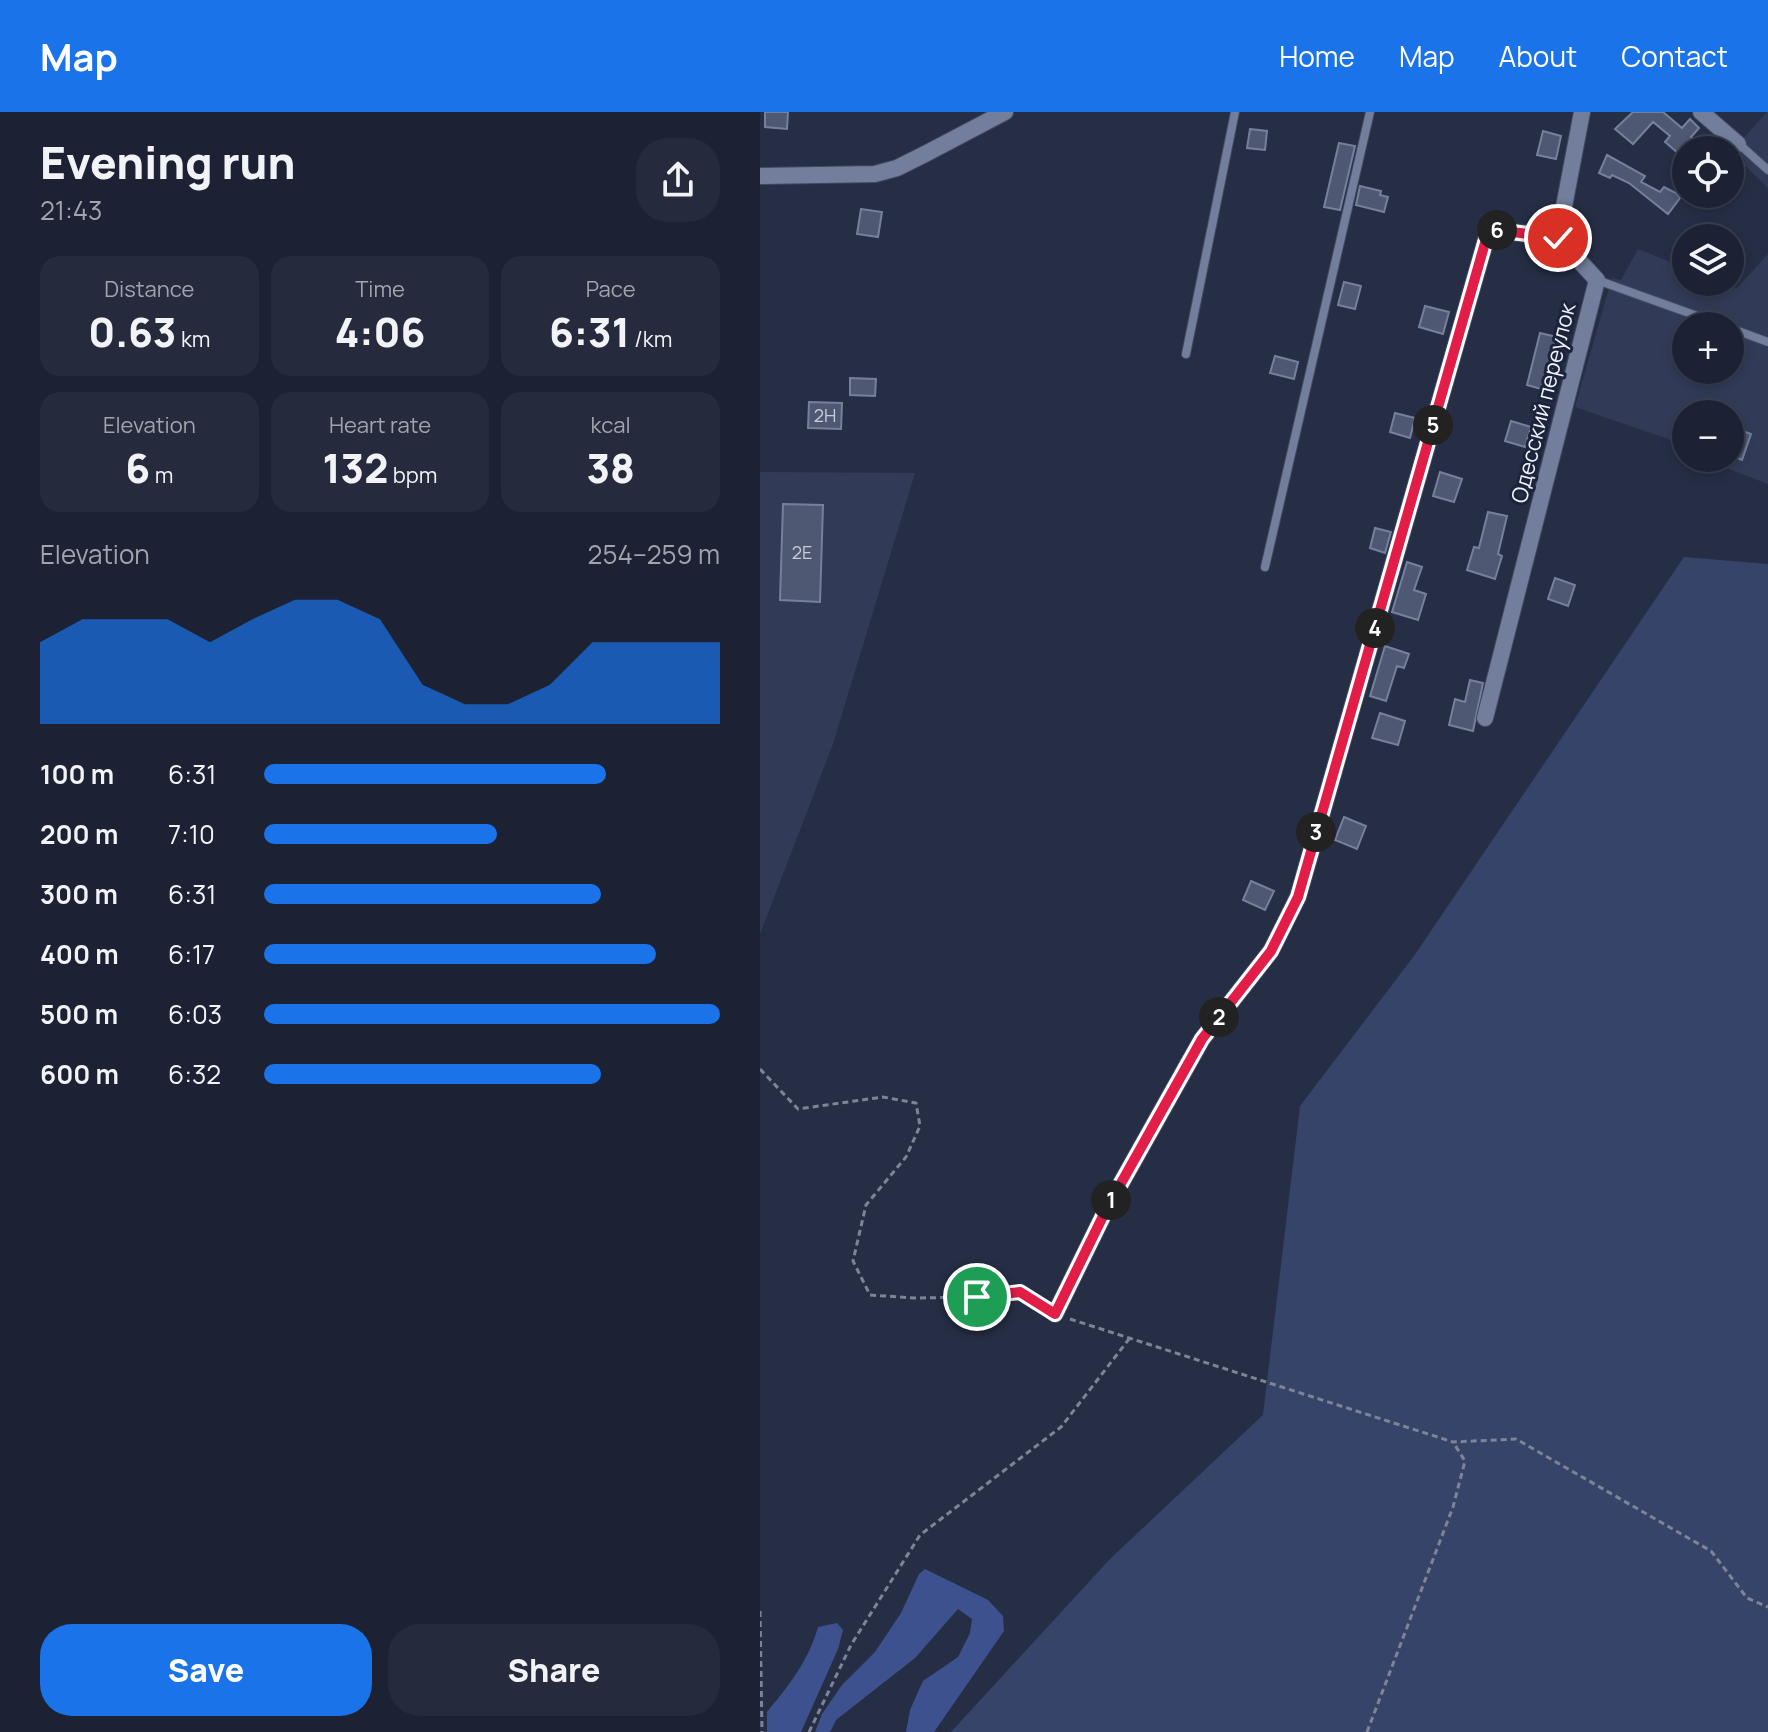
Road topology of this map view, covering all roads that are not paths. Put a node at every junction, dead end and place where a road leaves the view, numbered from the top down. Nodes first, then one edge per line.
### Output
1 (1005, 112) edge
2 (1235, 112) edge
3 (1370, 112) edge
4 (1582, 112) edge
5 (1701, 112) edge
6 (1729, 136) edge
7 (1744, 149) edge
8 (1768, 170) edge
9 (760, 176) edge
10 (1558, 238) junction
11 (1597, 280) junction
12 (1686, 312) edge
13 (1744, 333) edge
14 (1768, 342) edge
15 (1186, 354) dead end
16 (1265, 567) dead end
17 (1485, 718) dead end
18 (1055, 1314) road end

1 - 9 street
2 - 15 lane
3 - 16 lane
4 - 10 street
5 - 6 street
7 - 8 lane
10 - 11 street, Одесский переулок
10 - 18 street
11 - 12 lane
11 - 17 street, Одесский переулок
13 - 14 lane

